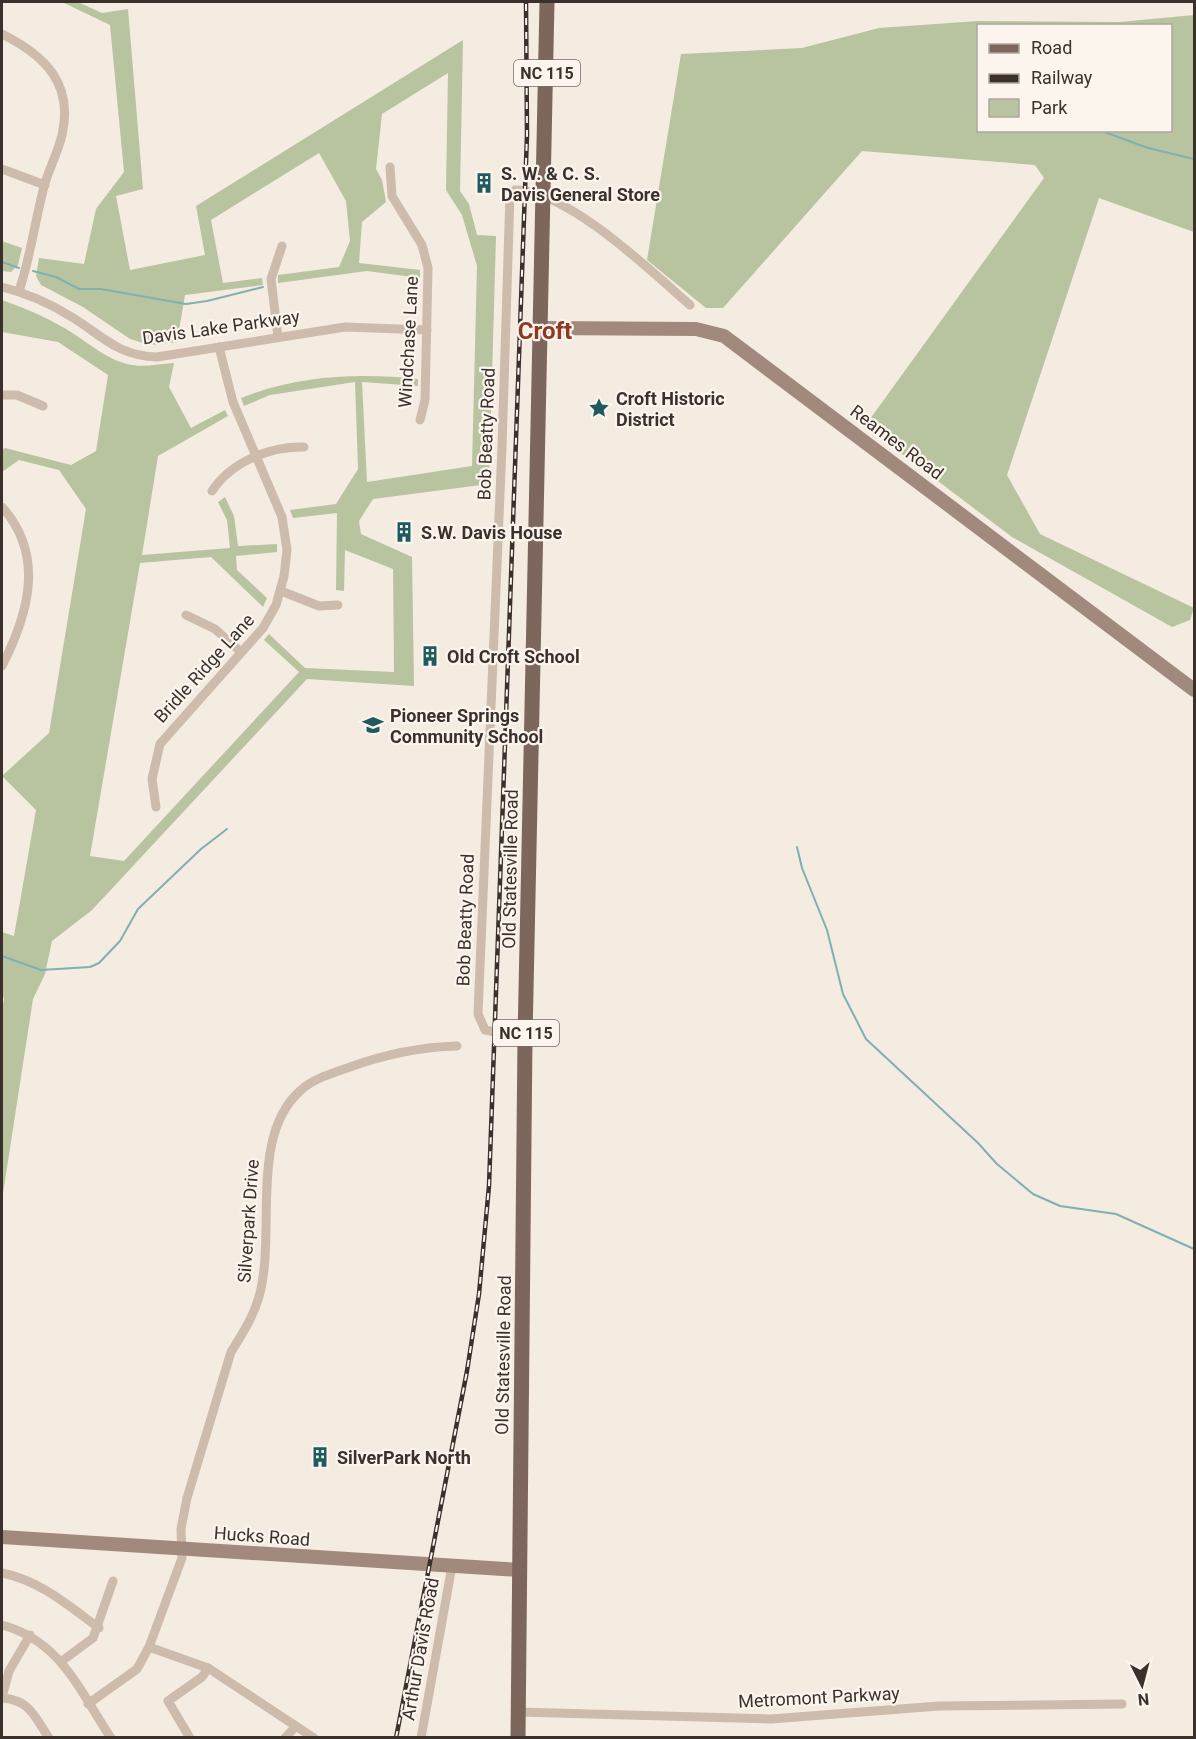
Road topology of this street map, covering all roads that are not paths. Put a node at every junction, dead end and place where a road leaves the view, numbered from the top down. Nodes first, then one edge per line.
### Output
1 (547, 2) edge
2 (2, 34) edge
3 (390, 167) dead end
4 (2, 169) edge
5 (45, 184) junction
6 (544, 196) junction
7 (282, 246) dead end
8 (2, 287) edge
9 (19, 291) junction
10 (690, 305) dead end
11 (540, 328) junction
12 (427, 330) junction
13 (278, 337) junction
14 (219, 347) junction
15 (2, 395) edge
16 (43, 406) dead end
17 (420, 420) dead end
18 (304, 447) dead end
19 (256, 457) junction
20 (212, 491) dead end
21 (2, 507) edge
22 (281, 591) junction
23 (338, 605) dead end
24 (186, 615) dead end
25 (241, 652) junction
26 (2, 666) edge
27 (1194, 690) edge
28 (156, 807) dead end
29 (525, 1038) junction
30 (456, 1046) dead end
31 (2, 1537) edge
32 (183, 1549) junction
33 (452, 1566) junction
34 (520, 1570) junction
35 (2, 1573) edge
36 (113, 1581) dead end
37 (2, 1625) edge
38 (99, 1628) junction
39 (30, 1635) junction
40 (150, 1647) junction
41 (62, 1661) junction
42 (208, 1668) junction
43 (2, 1698) edge
44 (88, 1704) junction
45 (1122, 1704) dead end
46 (518, 1712) junction
47 (296, 1726) junction
48 (49, 1737) edge
49 (111, 1737) edge
50 (190, 1737) edge
51 (285, 1737) edge
52 (314, 1737) edge
53 (421, 1737) edge
54 (518, 1737) edge

1 - 6 main road, Old Statesville Road / NC 115
2 - 5 street
3 - 12 street, Windchase Lane
4 - 5 street
5 - 9 street
6 - 10 street
6 - 11 main road, Old Statesville Road / NC 115
6 - 29 street, Bob Beatty Road
7 - 13 street
8 - 9 street, Davis Lake Parkway
9 - 14 street, Davis Lake Parkway
11 - 27 main road, Reames Road
11 - 29 main road, Old Statesville Road / NC 115
12 - 13 street, Davis Lake Parkway
12 - 17 street, Windchase Lane
13 - 14 street, Davis Lake Parkway
14 - 19 street, Bridle Ridge Lane
15 - 16 street
18 - 19 street
19 - 20 street
19 - 22 street, Bridle Ridge Lane
21 - 26 street
22 - 23 street
22 - 25 street, Bridle Ridge Lane
24 - 25 street
25 - 28 street, Bridle Ridge Lane
29 - 34 main road, Old Statesville Road / NC 115
30 - 32 street, Silverpark Drive
31 - 32 main road, Hucks Road
32 - 33 main road, Hucks Road
32 - 40 street, Silverpark Drive
33 - 34 main road, Hucks Road
33 - 53 street, Arthur Davis Road
34 - 46 main road, Old Statesville Road / NC 115
35 - 38 street
36 - 38 street
37 - 39 street
38 - 41 street
39 - 41 street
39 - 43 street
40 - 42 street
40 - 44 street, Silverpark Drive
41 - 44 street
42 - 47 street
42 - 50 street
43 - 48 street
44 - 49 street
45 - 46 street, Metromont Parkway
46 - 54 main road, Old Statesville Road / NC 115
47 - 51 street
47 - 52 street

